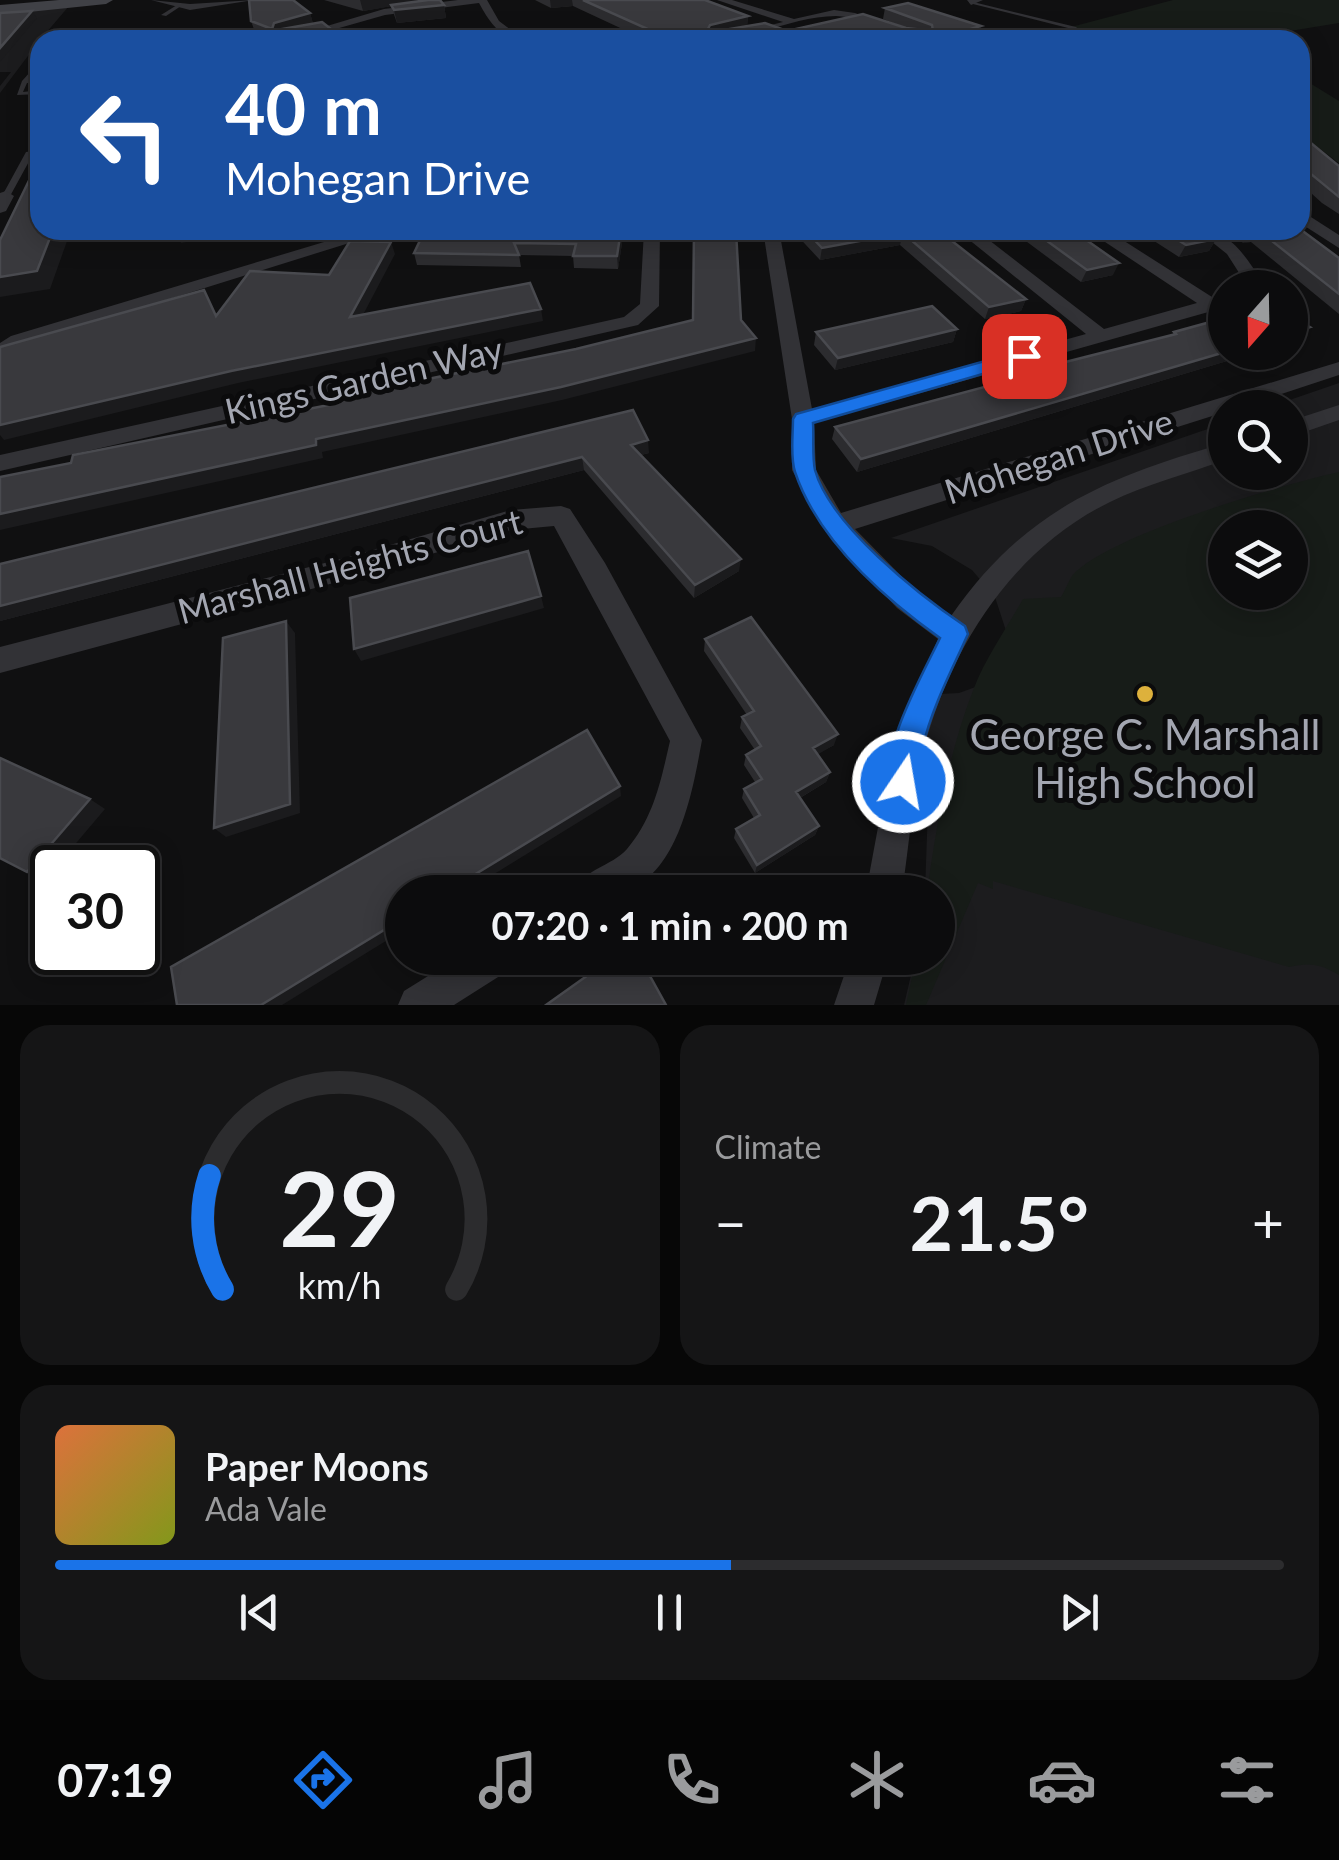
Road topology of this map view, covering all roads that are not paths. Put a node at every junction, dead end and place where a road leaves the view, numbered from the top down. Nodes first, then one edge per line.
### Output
1 (156, 0) edge
2 (247, 0) edge
3 (482, 0) edge
4 (722, 0) edge
5 (975, 1) edge
6 (96, 3) edge
7 (180, 3) edge
8 (0, 10) edge
9 (164, 14) dead end
10 (792, 22) junction
11 (1074, 28) dead end
12 (320, 30) edge
13 (505, 30) edge
14 (758, 30) edge
15 (895, 30) edge
16 (30, 76) edge
17 (26, 81) junction
18 (30, 81) edge
19 (30, 93) edge
20 (30, 154) edge
21 (2, 200) edge
22 (1310, 221) edge
23 (347, 240) edge
24 (652, 240) edge
25 (773, 240) edge
26 (977, 240) edge
27 (1112, 240) edge
28 (1218, 240) edge
29 (1339, 243) edge
30 (1246, 270) edge
31 (1208, 295) edge
32 (1208, 304) edge
33 (1098, 334) junction
34 (0, 352) edge
35 (1339, 368) edge
36 (1339, 412) edge
37 (803, 419) junction
38 (1308, 423) edge
39 (1208, 457) edge
40 (0, 463) edge
41 (834, 525) junction
42 (955, 634) junction
43 (0, 660) edge
44 (620, 875) edge
45 (887, 875) edge
46 (465, 975) edge
47 (864, 975) edge
48 (418, 1005) edge
49 (854, 1005) edge

1 - 7 street
2 - 7 street
3 - 12 street
3 - 13 street
4 - 10 street
5 - 11 lane
6 - 8 street
7 - 9 lane
10 - 14 street
10 - 15 street
16 - 17 lane
17 - 18 lane
17 - 19 lane
20 - 21 lane
22 - 29 street
23 - 34 street
24 - 40 street, Kings Garden Way
25 - 37 street
26 - 33 street
27 - 31 street
28 - 30 street
32 - 33 street
33 - 37 street
35 - 41 street, Mohegan Drive
36 - 38 street
37 - 41 street
39 - 42 street
41 - 42 street
42 - 45 street
43 - 44 street, Marshall Heights Court
46 - 48 street
47 - 49 street

